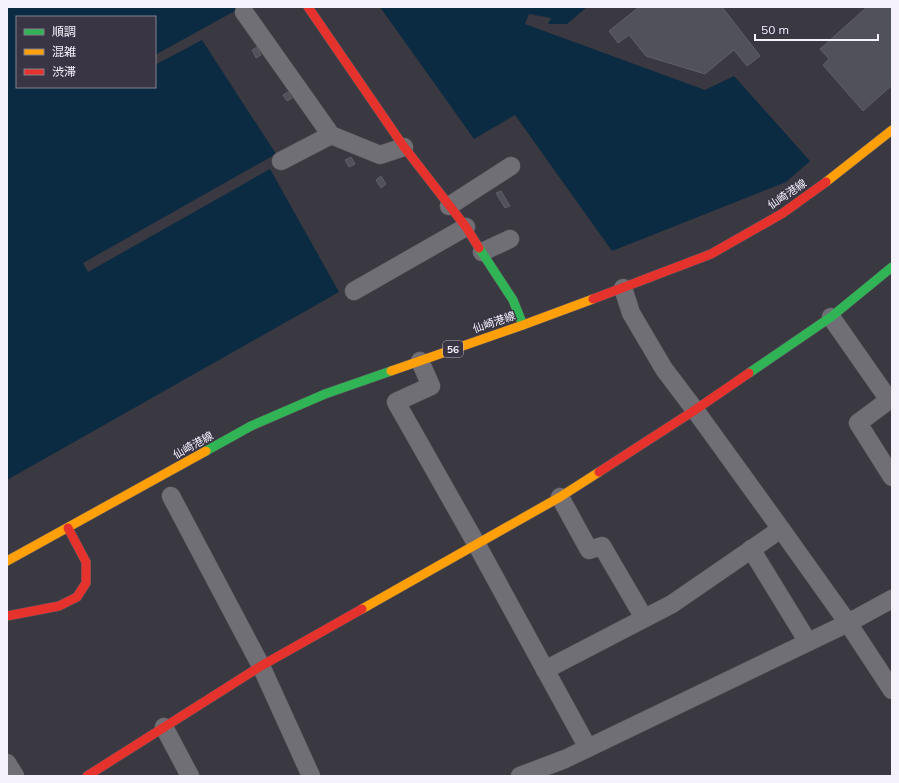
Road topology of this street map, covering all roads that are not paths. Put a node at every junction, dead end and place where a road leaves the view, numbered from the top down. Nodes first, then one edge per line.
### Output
1 (308, 7) edge
2 (244, 12) dead end
3 (892, 130) edge
4 (331, 135) junction
5 (404, 147) junction
6 (281, 161) dead end
7 (511, 166) dead end
8 (449, 206) junction
9 (466, 227) junction
10 (510, 239) dead end
11 (482, 252) junction
12 (892, 267) edge
13 (623, 288) junction
14 (354, 291) dead end
15 (831, 317) junction
16 (523, 325) junction
17 (420, 361) junction
18 (890, 401) edge
19 (695, 410) junction
20 (892, 477) edge
21 (171, 496) dead end
22 (560, 497) junction
23 (68, 528) junction
24 (781, 529) junction
25 (477, 545) junction
26 (751, 549) junction
27 (7, 561) edge
28 (892, 599) edge
29 (7, 616) edge
30 (644, 618) junction
31 (848, 623) junction
32 (808, 642) junction
33 (261, 666) junction
34 (545, 670) junction
35 (892, 690) edge
36 (164, 727) junction
37 (588, 748) junction
38 (7, 763) edge
39 (15, 776) edge
40 (87, 776) edge
41 (190, 776) edge
42 (311, 776) edge
43 (520, 776) edge

1 - 5 street
2 - 4 street
3 - 13 street, 仙崎港線 / 56
4 - 5 street
4 - 6 street
5 - 8 street
7 - 8 street
8 - 9 street
9 - 11 street
9 - 14 street
10 - 11 street
11 - 16 street
12 - 15 street
13 - 16 street, 仙崎港線 / 56
13 - 19 street
15 - 18 street
15 - 19 street
16 - 17 street, 仙崎港線 / 56
17 - 23 street, 仙崎港線 / 56
17 - 25 street
18 - 20 street
19 - 22 street
19 - 24 street
21 - 33 street
22 - 25 street
22 - 30 street
23 - 27 street, 仙崎港線 / 56
23 - 29 street
24 - 26 street
24 - 31 street
25 - 33 street
25 - 34 street
26 - 30 street
26 - 32 street
28 - 31 street
30 - 34 street
31 - 32 street
31 - 35 street
32 - 37 street
33 - 36 street
33 - 42 street
34 - 37 street
36 - 40 street
36 - 41 street
37 - 43 street
38 - 39 street

